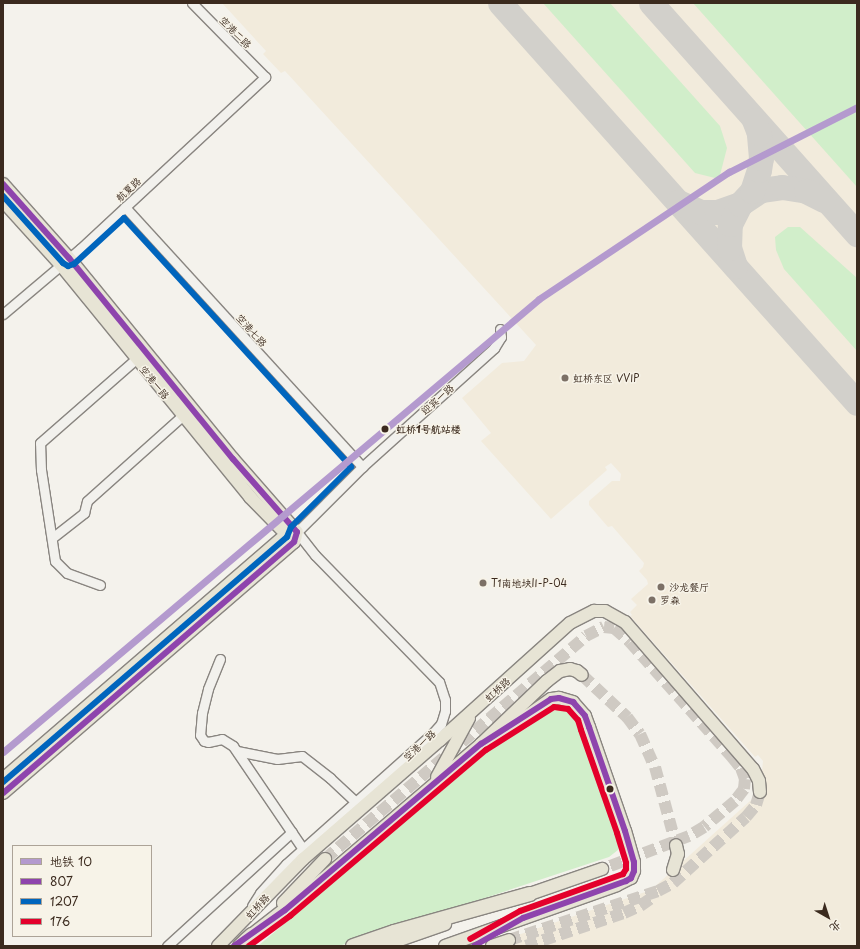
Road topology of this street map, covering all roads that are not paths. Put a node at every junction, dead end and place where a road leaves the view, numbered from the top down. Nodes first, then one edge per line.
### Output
1 (192, 3) edge
2 (265, 77) joint
3 (3, 184) edge
4 (3, 201) edge
5 (125, 207) junction
6 (65, 262) junction
7 (3, 314) edge
8 (500, 329) dead end
9 (136, 358) junction
10 (182, 416) junction
11 (362, 467) junction
12 (292, 536) junction
13 (52, 538) junction
14 (100, 585) dead end
15 (220, 659) dead end
16 (582, 675) tunnel mouth
17 (472, 711) junction
18 (481, 744) junction
19 (238, 751) junction
20 (3, 779) edge
21 (435, 782) junction
22 (760, 792) tunnel mouth
23 (3, 793) edge
24 (356, 802) junction
25 (292, 832) junction
26 (676, 845) tunnel mouth
27 (302, 849) junction
28 (602, 869) tunnel mouth
29 (673, 870) dead end
30 (530, 894) junction
31 (524, 918) junction
32 (242, 923) junction
33 (509, 940) tunnel mouth
34 (251, 941) edge
35 (167, 946) edge
36 (218, 946) edge
37 (234, 946) edge
38 (240, 946) edge
39 (352, 946) edge
40 (382, 946) edge
41 (445, 946) edge
42 (474, 946) edge
43 (492, 946) edge

1 - 2 street, 空港二路
2 - 5 street, 航夏路
3 - 6 main road, 空港一路
4 - 6 main road, 空港一路
5 - 6 street, 航夏路
5 - 11 street, 空港七路
6 - 7 street, 航夏路
6 - 9 main road, 空港一路
6 - 12 main road, 空港一路
8 - 11 street, 迎宾一路
9 - 10 main road, 空港一路
9 - 13 street
10 - 12 main road, 空港一路
10 - 13 street
11 - 12 street, 迎宾一路
12 - 20 main road, 迎宾一路
12 - 23 main road, 迎宾一路
12 - 24 street, 空港一路
13 - 14 street
15 - 19 street
16 - 18 main road, 虹桥路
17 - 21 main road
17 - 22 main road, 虹桥路
17 - 32 main road, 虹桥路
18 - 21 main road, 虹桥路
18 - 31 main road
19 - 24 street
19 - 25 street
21 - 34 main road, 虹桥路
24 - 27 street, 空港一路
25 - 27 street
25 - 35 street
26 - 29 main road
27 - 32 street, 空港一路
28 - 30 main road
30 - 39 highway
30 - 40 main road
31 - 41 main road
31 - 42 main road
32 - 34 main road
32 - 36 main road, 虹桥路
33 - 43 main road
34 - 37 main road, 虹桥路
34 - 38 highway

